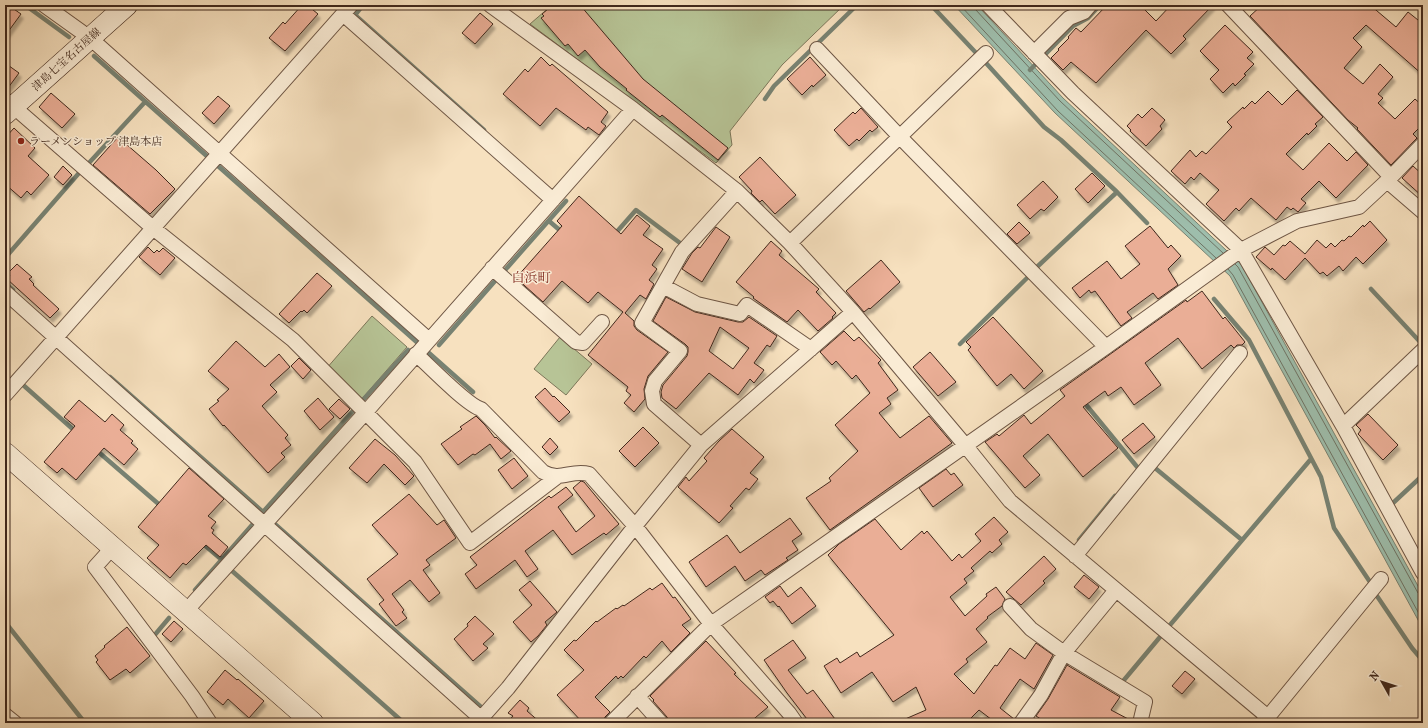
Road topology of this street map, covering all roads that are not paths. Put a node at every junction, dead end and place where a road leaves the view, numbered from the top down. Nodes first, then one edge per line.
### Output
1 (44, 5) edge
2 (127, 5) edge
3 (490, 5) edge
4 (988, 5) edge
5 (1090, 5) edge
6 (1228, 5) edge
7 (347, 9) edge
8 (90, 38) junction
9 (817, 49) dead end
10 (986, 53) dead end
11 (1038, 57) junction
12 (8, 107) edge
13 (633, 109) junction
14 (900, 137) junction
15 (1423, 144) edge
16 (215, 158) junction
17 (1389, 179) junction
18 (737, 192) junction
19 (553, 200) junction
20 (1423, 212) edge
21 (153, 228) junction
22 (790, 243) junction
23 (1238, 252) junction
24 (492, 268) junction
25 (663, 286) junction
26 (5, 292) edge
27 (853, 312) junction
28 (602, 322) dead end
29 (56, 338) junction
30 (428, 341) junction
31 (1106, 347) junction
32 (810, 349) junction
33 (1423, 350) edge
34 (1240, 353) dead end
35 (417, 354) junction
36 (5, 395) edge
37 (364, 413) junction
38 (1343, 426) junction
39 (700, 445) junction
40 (965, 445) junction
41 (5, 453) edge
42 (557, 477) junction
43 (264, 524) junction
44 (635, 526) junction
45 (113, 547) junction
46 (1075, 556) junction
47 (1423, 573) edge
48 (1381, 580) dead end
49 (1116, 590) junction
50 (1010, 606) dead end
51 (186, 611) junction
52 (711, 624) junction
53 (1064, 653) junction
54 (637, 696) junction
55 (5, 715) edge
56 (1265, 720) edge
57 (481, 722) edge
58 (15, 723) edge
59 (210, 723) edge
60 (313, 723) edge
61 (611, 723) edge
62 (661, 723) edge
63 (796, 723) edge
64 (1021, 723) edge
65 (1140, 723) edge

1 - 8 street
2 - 8 street, 津島七宝名古屋線
3 - 13 street
4 - 11 street
5 - 11 street
6 - 17 street
7 - 16 street
7 - 19 street
8 - 12 street, 津島七宝名古屋線
8 - 16 street
9 - 14 street
10 - 14 street
11 - 23 street
12 - 21 street
13 - 18 street
13 - 19 street
14 - 22 street
14 - 31 street
15 - 17 street
16 - 21 street
16 - 30 street
17 - 20 street
17 - 23 street
18 - 22 street
18 - 25 street
19 - 24 street
21 - 29 street
21 - 37 street
22 - 27 street
23 - 31 street
23 - 38 street
24 - 28 street
24 - 30 street
25 - 32 street
25 - 39 street
26 - 29 street
27 - 32 street
27 - 40 street
29 - 36 street
29 - 43 street
30 - 35 street
31 - 40 street
32 - 39 street
33 - 38 street
34 - 46 street
35 - 37 street
35 - 42 street
37 - 42 street
37 - 43 street
38 - 47 street
39 - 44 street
40 - 46 street
40 - 52 street
41 - 45 street
42 - 44 street
43 - 51 street
43 - 57 street
44 - 52 street
44 - 57 street
45 - 51 street
45 - 59 street
46 - 49 street
48 - 56 street
49 - 53 street
49 - 56 street
50 - 53 street
51 - 60 street
52 - 54 street
52 - 63 street
53 - 64 street
53 - 65 street
54 - 61 street
54 - 62 street
55 - 58 street

